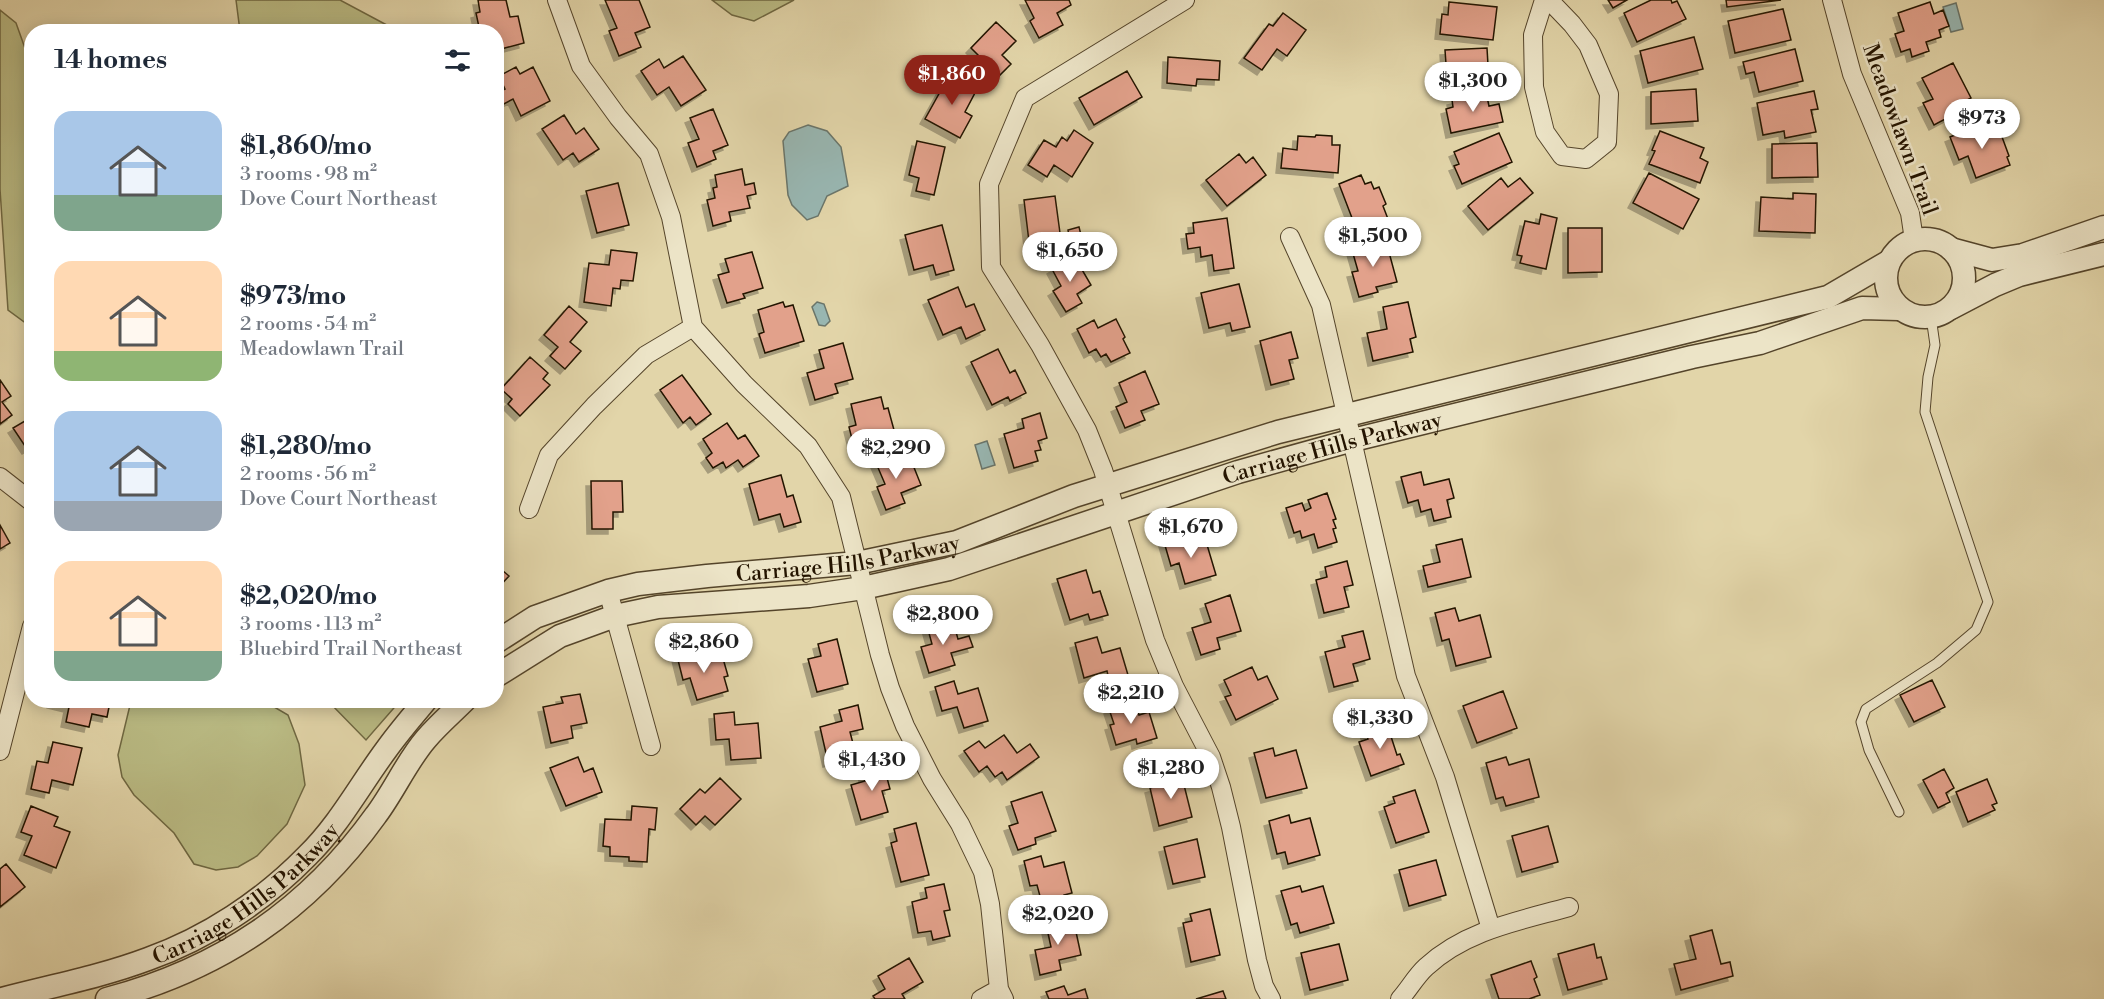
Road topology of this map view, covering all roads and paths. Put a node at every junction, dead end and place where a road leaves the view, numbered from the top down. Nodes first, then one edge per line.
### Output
1 (557, 0) edge
2 (1185, 0) edge
3 (1544, 0) edge
4 (1549, 0) edge
5 (1832, 0) edge
6 (2104, 227) edge
7 (1290, 237) dead end
8 (1914, 240) junction
9 (1951, 249) junction
10 (2104, 254) edge
11 (1888, 262) junction
12 (1899, 309) junction
13 (1940, 313) junction
14 (693, 327) junction
15 (1347, 415) junction
16 (1353, 440) junction
17 (0, 477) edge
18 (1108, 486) junction
19 (24, 496) edge
20 (529, 508) dead end
21 (1114, 512) junction
22 (857, 563) junction
23 (863, 588) junction
24 (608, 591) junction
25 (615, 616) junction
26 (504, 637) edge
27 (24, 657) edge
28 (504, 671) edge
29 (420, 708) edge
30 (457, 708) edge
31 (651, 746) dead end
32 (0, 751) edge
33 (1899, 812) dead end
34 (1569, 907) dead end
35 (1491, 929) junction
36 (1001, 994) edge
37 (2, 999) edge
38 (108, 999) edge
39 (981, 999) edge
40 (1271, 999) edge
41 (1400, 999) edge

1 - 14 street
2 - 18 street
3 - 4 street
5 - 8 street, Meadowlawn Trail
6 - 9 street
7 - 15 street
8 - 9 street
8 - 11 street
9 - 13 street
10 - 13 street
11 - 12 street
11 - 15 street, Carriage Hills Parkway
12 - 13 street
12 - 16 street, Carriage Hills Parkway
13 - 33 lane
14 - 20 street
14 - 22 street
15 - 16 street
15 - 18 street, Carriage Hills Parkway
16 - 21 street, Carriage Hills Parkway
16 - 35 street
17 - 19 street
18 - 21 street
18 - 22 street, Carriage Hills Parkway
21 - 23 street, Carriage Hills Parkway
21 - 40 street
22 - 23 street
22 - 24 street, Carriage Hills Parkway
23 - 25 street, Carriage Hills Parkway
23 - 36 street
24 - 25 street
24 - 26 street, Carriage Hills Parkway
25 - 28 street, Carriage Hills Parkway
25 - 31 street
27 - 32 street
29 - 37 street, Carriage Hills Parkway
30 - 38 street, Carriage Hills Parkway
34 - 35 street
35 - 41 street
36 - 39 street

